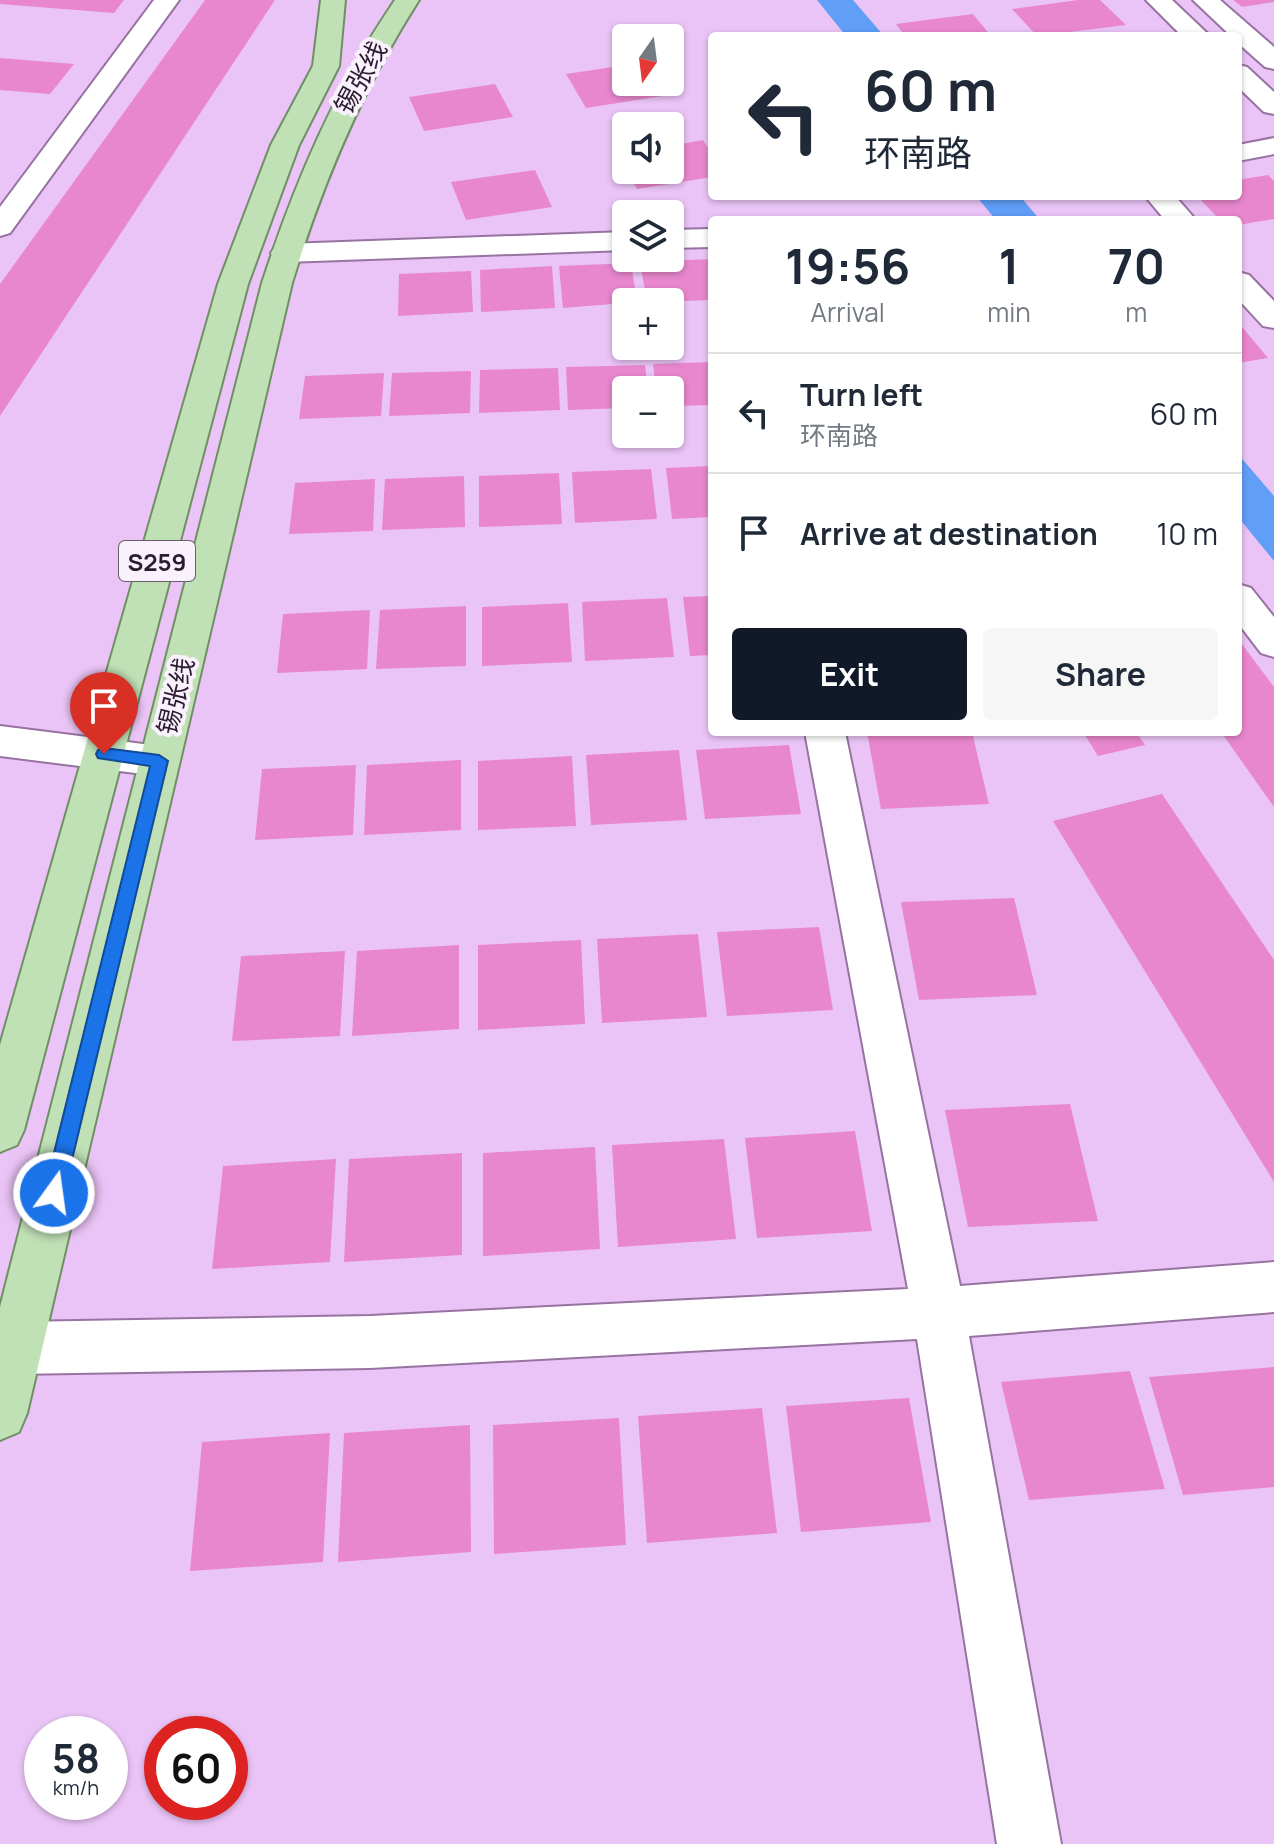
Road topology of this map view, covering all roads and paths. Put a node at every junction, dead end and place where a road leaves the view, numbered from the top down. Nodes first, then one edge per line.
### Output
1 (167, 0) edge
2 (333, 0) edge
3 (407, 0) edge
4 (1158, 0) edge
5 (1205, 0) edge
6 (1193, 32) edge
7 (1241, 32) edge
8 (1242, 33) edge
9 (1274, 61) edge
10 (1242, 77) edge
11 (1274, 106) edge
12 (1274, 146) edge
13 (1242, 152) edge
14 (1163, 200) edge
15 (1177, 216) edge
16 (0, 227) edge
17 (708, 238) edge
18 (684, 239) edge
19 (612, 241) edge
20 (286, 253) junction
21 (1242, 285) edge
22 (1274, 319) edge
23 (1242, 602) edge
24 (1274, 643) edge
25 (826, 736) edge
26 (0, 741) edge
27 (104, 754) junction
28 (159, 761) junction
29 (0, 1130) edge
30 (1274, 1287) edge
31 (939, 1313) junction
32 (16, 1348) junction
33 (0, 1413) edge
34 (1029, 1844) edge

1 - 16 street
2 - 27 main road, 锡张线 / S259
3 - 20 main road, 锡张线 / S259
4 - 6 street
5 - 7 street
8 - 9 street
10 - 11 street
12 - 13 street
14 - 15 street
17 - 18 street
19 - 20 street
20 - 28 main road, 锡张线 / S259
21 - 22 street
23 - 24 street
25 - 31 street
26 - 27 street
27 - 28 street
27 - 29 main road, 锡张线 / S259
28 - 32 main road, 锡张线 / S259
30 - 31 street
31 - 32 street
31 - 34 street
32 - 33 main road, 锡张线 / S259

